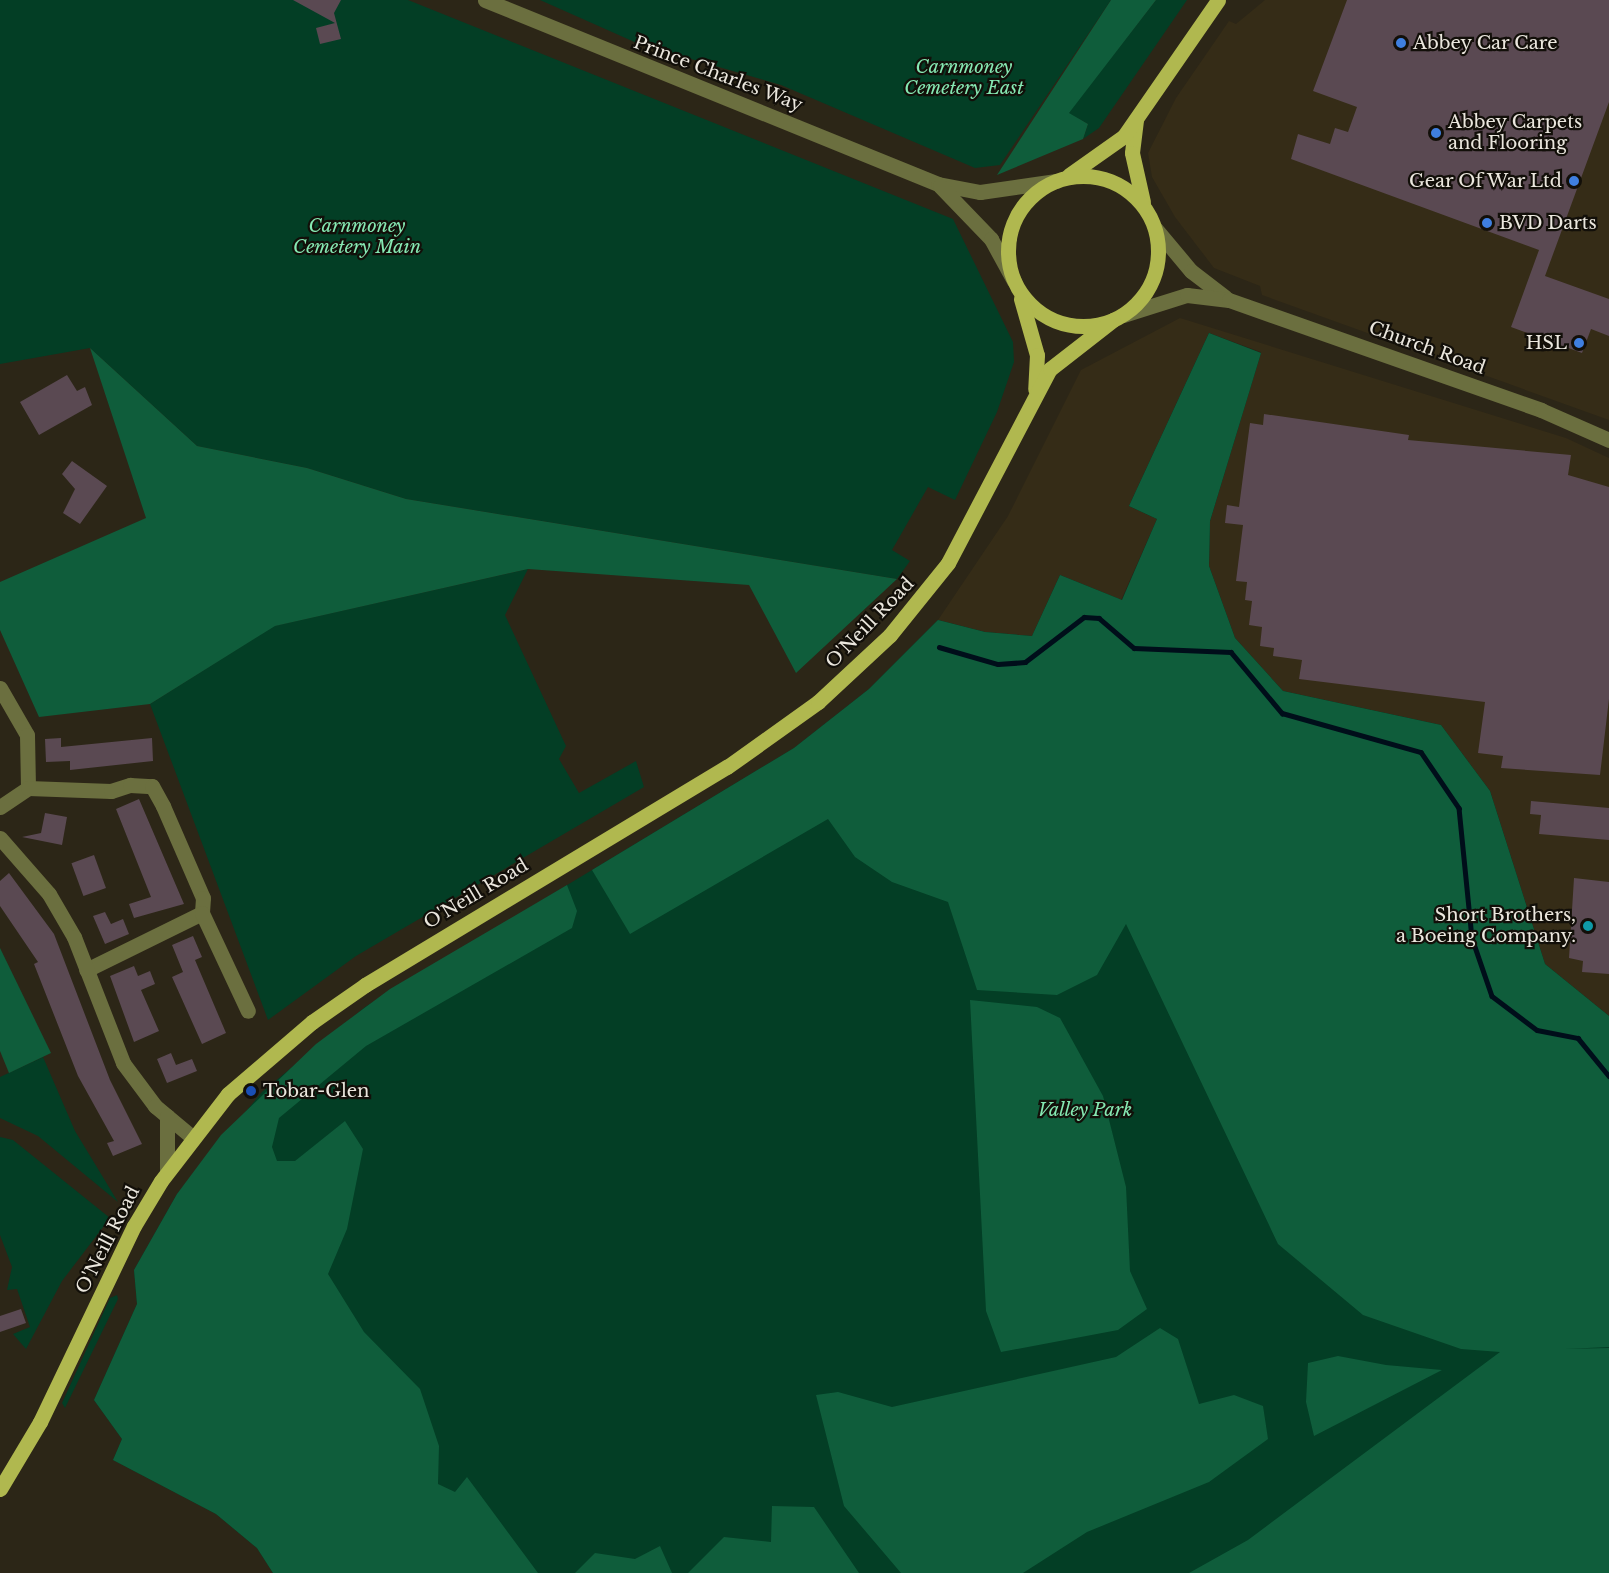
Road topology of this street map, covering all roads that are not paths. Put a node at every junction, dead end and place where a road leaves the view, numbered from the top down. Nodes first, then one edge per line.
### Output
1 (485, 0) edge
2 (1218, 0) edge
3 (1136, 120) junction
4 (1057, 180) junction
5 (938, 184) junction
6 (1147, 210) junction
7 (1155, 228) junction
8 (1015, 283) junction
9 (1229, 300) junction
10 (1118, 317) junction
11 (1034, 392) junction
12 (1609, 440) edge
13 (0, 688) edge
14 (28, 788) junction
15 (0, 807) edge
16 (0, 838) edge
17 (202, 913) junction
18 (86, 970) junction
19 (248, 1011) dead end
20 (167, 1116) junction
21 (192, 1137) junction
22 (167, 1172) junction
23 (0, 1489) edge

1 - 5 street, Prince Charles Way
2 - 3 main road
3 - 4 main road
3 - 6 main road
4 - 5 street, Prince Charles Way
4 - 6 main road
4 - 8 main road
5 - 8 street, Prince Charles Way
6 - 7 main road
7 - 9 street, Church Road
7 - 10 main road
8 - 10 main road
8 - 11 main road, O'Neill Road
9 - 10 street, Church Road
9 - 12 street, Church Road
10 - 11 main road, O'Neill Road
11 - 21 main road, O'Neill Road
13 - 14 street
14 - 15 street
14 - 17 street
16 - 18 street
17 - 18 street
17 - 19 street
18 - 20 street
20 - 21 street
20 - 22 street
21 - 22 main road, O'Neill Road
22 - 23 main road, O'Neill Road

